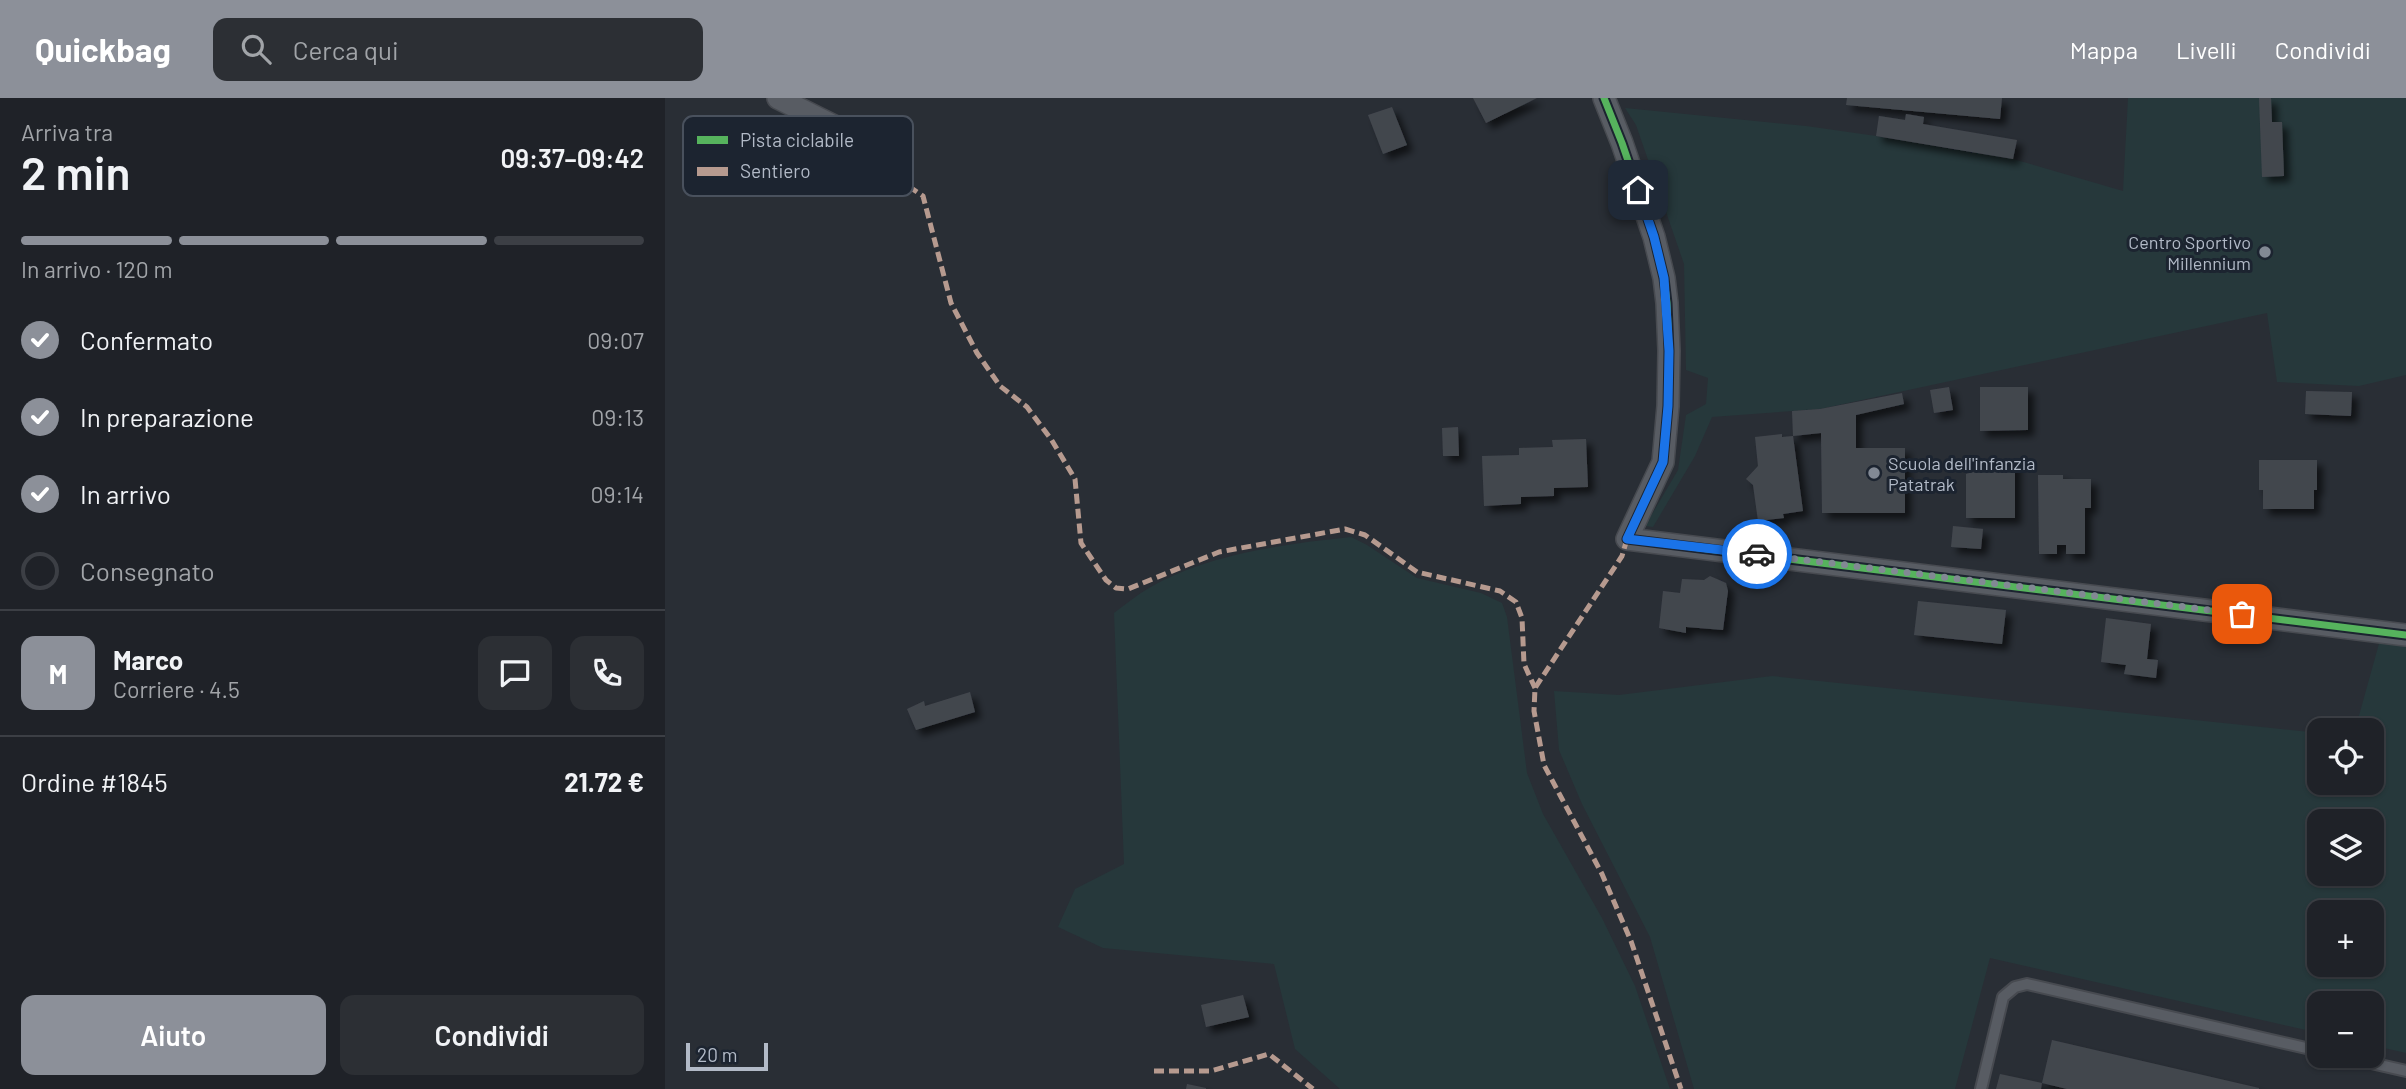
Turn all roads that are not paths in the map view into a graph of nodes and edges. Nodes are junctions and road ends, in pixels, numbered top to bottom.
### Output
1 (778, 98) edge
2 (1607, 104) edge
3 (814, 116) edge
4 (2406, 635) edge
5 (2307, 1048) edge
6 (2384, 1066) edge
7 (2406, 1071) edge
8 (1981, 1089) edge

1 - 3 street
2 - 4 street
5 - 8 lane
6 - 7 lane

